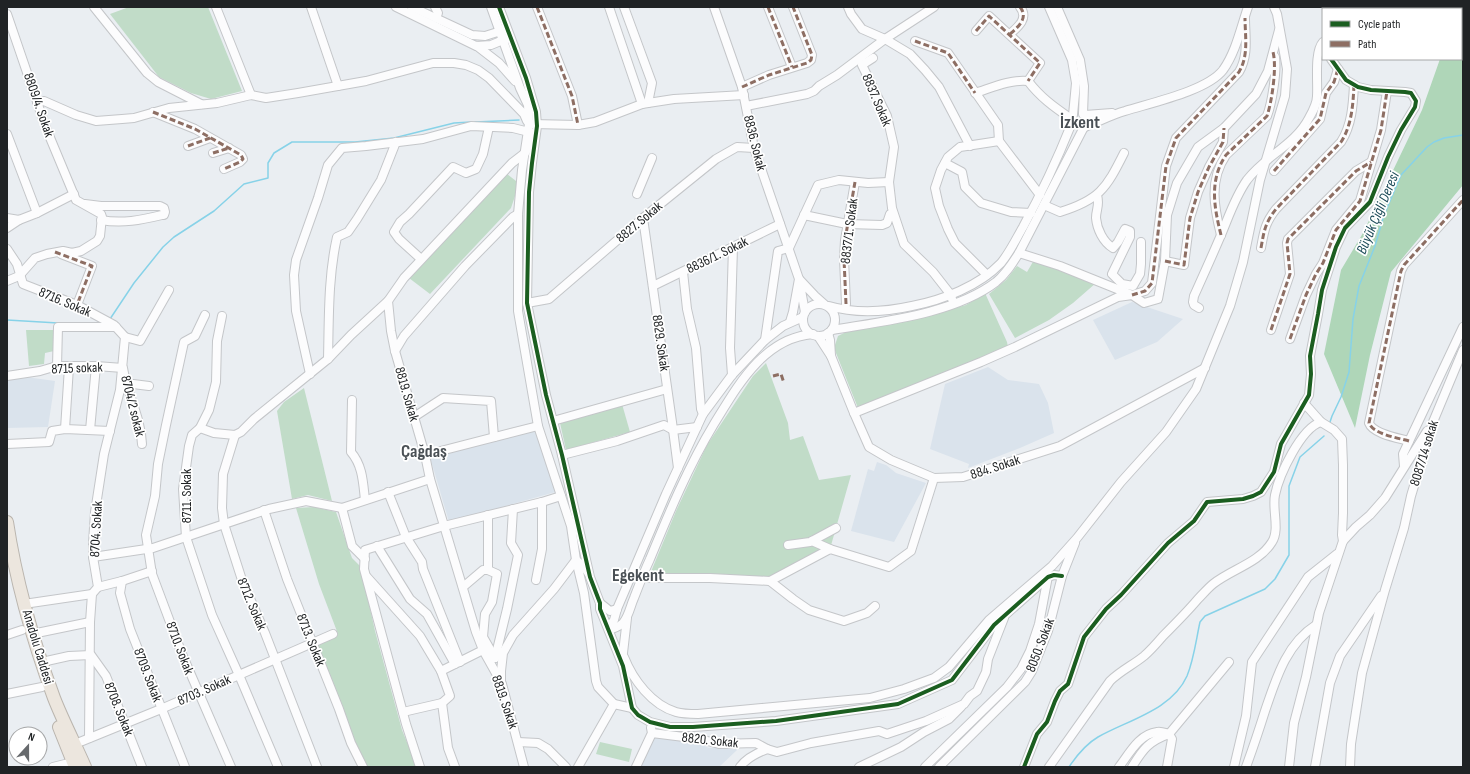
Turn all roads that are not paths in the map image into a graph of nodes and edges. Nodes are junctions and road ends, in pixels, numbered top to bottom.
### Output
1 (94, 7) edge
2 (216, 7) edge
3 (311, 7) edge
4 (396, 7) edge
5 (412, 7) edge
6 (435, 7) edge
7 (491, 7) edge
8 (499, 7) edge
9 (537, 7) edge
10 (610, 7) edge
11 (624, 7) edge
12 (714, 7) edge
13 (768, 7) edge
14 (793, 7) edge
15 (848, 7) edge
16 (934, 7) edge
17 (1020, 7) edge
18 (1248, 7) edge
19 (1274, 7) edge
20 (1057, 9) edge
21 (7, 14) edge
22 (436, 18) junction
23 (1245, 18) junction
24 (9, 25) edge
25 (1279, 28) junction
26 (976, 31) dead end
27 (505, 34) junction
28 (1010, 34) junction
29 (885, 38) junction
30 (915, 41) dead end
31 (1322, 43) edge
32 (476, 46) junction
33 (1273, 52) junction
34 (872, 58) dead end
35 (1332, 60) edge
36 (792, 67) junction
37 (1338, 69) junction
38 (1028, 81) junction
39 (1354, 85) junction
40 (338, 86) junction
41 (520, 88) junction
42 (743, 91) junction
43 (1387, 91) junction
44 (975, 93) junction
45 (251, 95) junction
46 (37, 103) junction
47 (202, 104) junction
48 (645, 104) junction
49 (746, 106) junction
50 (153, 112) junction
51 (1123, 112) junction
52 (1084, 115) junction
53 (1071, 119) junction
54 (578, 125) junction
55 (489, 127) junction
56 (1084, 128) junction
57 (1224, 128) junction
58 (533, 129) junction
59 (7, 134) edge
60 (210, 138) junction
61 (999, 141) junction
62 (396, 142) junction
63 (188, 146) dead end
64 (970, 146) junction
65 (229, 148) junction
66 (754, 148) junction
67 (213, 153) dead end
68 (525, 153) junction
69 (1124, 153) dead end
70 (652, 158) dead end
71 (1267, 160) junction
72 (1371, 162) junction
73 (945, 163) junction
74 (224, 168) dead end
75 (1274, 171) dead end
76 (855, 182) junction
77 (889, 182) junction
78 (74, 194) junction
79 (637, 194) dead end
80 (1040, 195) junction
81 (1097, 195) junction
82 (1463, 200) edge
83 (81, 203) junction
84 (1044, 205) junction
85 (37, 213) junction
86 (893, 213) junction
87 (1030, 213) junction
88 (518, 214) junction
89 (804, 215) junction
90 (7, 218) edge
91 (643, 218) junction
92 (20, 220) junction
93 (101, 220) junction
94 (780, 224) junction
95 (847, 224) junction
96 (7, 228) edge
97 (1221, 235) junction
98 (1141, 242) dead end
99 (733, 247) junction
100 (789, 248) junction
101 (1261, 248) dead end
102 (7, 249) edge
103 (55, 252) junction
104 (1019, 253) junction
105 (421, 259) junction
106 (1165, 261) junction
107 (684, 272) junction
108 (987, 275) junction
109 (19, 276) junction
110 (799, 279) junction
111 (7, 281) edge
112 (653, 286) junction
113 (169, 290) dead end
114 (951, 295) junction
115 (1132, 295) junction
116 (388, 301) junction
117 (527, 303) junction
118 (846, 304) dead end
119 (954, 304) junction
120 (77, 305) junction
121 (826, 305) junction
122 (1198, 308) dead end
123 (804, 314) junction
124 (205, 315) dead end
125 (222, 316) dead end
126 (790, 322) junction
127 (115, 326) junction
128 (1463, 327) edge
129 (1270, 330) dead end
130 (830, 332) junction
131 (815, 335) junction
132 (125, 337) junction
133 (1290, 339) dead end
134 (765, 340) junction
135 (1463, 350) edge
136 (395, 351) junction
137 (831, 356) junction
138 (328, 359) junction
139 (57, 366) junction
140 (96, 366) junction
141 (69, 367) junction
142 (123, 368) junction
143 (1205, 368) junction
144 (310, 374) junction
145 (732, 375) junction
146 (7, 376) edge
147 (125, 383) junction
148 (149, 386) dead end
149 (667, 389) junction
150 (352, 400) dead end
151 (1304, 403) junction
152 (854, 413) junction
153 (703, 414) junction
154 (414, 417) junction
155 (553, 420) junction
156 (1321, 422) junction
157 (1433, 422) junction
158 (538, 426) junction
159 (697, 427) junction
160 (200, 428) junction
161 (65, 429) junction
162 (90, 430) junction
163 (673, 430) junction
164 (110, 431) junction
165 (235, 435) junction
166 (494, 438) junction
167 (1409, 441) junction
168 (7, 444) edge
169 (142, 444) dead end
170 (425, 455) junction
171 (562, 455) junction
172 (1404, 466) junction
173 (678, 468) junction
174 (934, 478) junction
175 (430, 479) junction
176 (388, 492) junction
177 (561, 496) junction
178 (365, 500) junction
179 (542, 502) junction
180 (342, 508) junction
181 (513, 509) junction
182 (264, 510) junction
183 (488, 515) junction
184 (7, 522) edge
185 (224, 524) junction
186 (444, 526) junction
187 (836, 528) dead end
188 (186, 537) junction
189 (406, 537) junction
190 (1077, 538) junction
191 (812, 541) junction
192 (1343, 541) junction
193 (788, 545) dead end
194 (377, 546) junction
195 (147, 548) junction
196 (830, 549) junction
197 (1338, 554) junction
198 (93, 557) junction
199 (365, 560) junction
200 (576, 560) junction
201 (7, 562) edge
202 (1052, 566) junction
203 (1066, 567) junction
204 (488, 570) junction
205 (152, 571) junction
206 (366, 576) junction
207 (1062, 576) junction
208 (590, 577) junction
209 (1048, 577) junction
210 (642, 578) junction
211 (536, 580) dead end
212 (122, 581) junction
213 (770, 581) junction
214 (98, 587) junction
215 (463, 587) junction
216 (1385, 590) junction
217 (92, 594) junction
218 (600, 603) junction
219 (24, 604) junction
220 (875, 606) dead end
221 (617, 609) junction
222 (627, 616) junction
223 (1005, 616) junction
224 (90, 622) junction
225 (1316, 625) junction
226 (611, 627) junction
227 (27, 632) junction
228 (333, 634) dead end
229 (7, 635) edge
230 (312, 642) junction
231 (623, 652) junction
232 (503, 653) junction
233 (91, 655) junction
234 (488, 655) junction
235 (275, 659) junction
236 (42, 662) junction
237 (1229, 662) dead end
238 (457, 663) junction
239 (441, 671) junction
240 (239, 675) junction
241 (502, 684) junction
242 (42, 687) junction
243 (198, 692) junction
244 (7, 694) edge
245 (442, 703) junction
246 (614, 704) junction
247 (964, 704) junction
248 (632, 708) junction
249 (161, 709) junction
250 (403, 712) junction
251 (650, 722) junction
252 (125, 724) junction
253 (652, 733) junction
254 (1169, 734) junction
255 (89, 738) junction
256 (518, 742) junction
257 (75, 744) junction
258 (767, 749) junction
259 (74, 764) edge
260 (53, 767) edge
261 (85, 767) edge
262 (142, 767) edge
263 (185, 767) edge
264 (231, 767) edge
265 (278, 767) edge
266 (317, 767) edge
267 (363, 767) edge
268 (420, 767) edge
269 (455, 767) edge
270 (524, 767) edge
271 (566, 767) edge
272 (578, 767) edge
273 (636, 767) edge
274 (740, 767) edge
275 (859, 767) edge
276 (925, 767) edge
277 (939, 767) edge
278 (1024, 767) edge
279 (1049, 767) edge
280 (1119, 767) edge
281 (1132, 767) edge
282 (1167, 767) edge
283 (1234, 767) edge
284 (1246, 767) edge
285 (1289, 767) edge
286 (1315, 767) edge
287 (1350, 767) edge

1 - 47 street
2 - 45 street
3 - 40 street
4 - 32 street
5 - 22 street
6 - 22 street
7 - 27 street
8 - 27 street
9 - 54 street
10 - 48 street
11 - 48 street
12 - 42 street, 8836. Sokak
13 - 36 street
14 - 36 street
15 - 29 street
16 - 29 street
17 - 28 street
18 - 23 street
19 - 25 street
20 - 52 street
20 - 53 street
21 - 24 street, 8809/4. Sokak
22 - 27 street
23 - 51 street
23 - 115 street
24 - 46 street, 8809/4. Sokak
25 - 33 street
25 - 71 street
26 - 28 street
27 - 32 street
27 - 41 street
27 - 58 street
28 - 38 street
29 - 49 street
29 - 64 street
30 - 44 street
31 - 71 street
32 - 41 street
33 - 57 street
33 - 97 street
34 - 77 street, 8837. Sokak
35 - 37 street
36 - 42 street
37 - 39 street
37 - 75 street
38 - 44 street
38 - 53 street
39 - 43 street
39 - 101 street
40 - 45 street
40 - 58 street
41 - 58 street
42 - 48 street
42 - 49 street, 8836. Sokak
43 - 72 street
43 - 151 street
44 - 61 street
45 - 47 street
46 - 50 street
46 - 78 street, 8809/4. Sokak
47 - 50 street
48 - 54 street
49 - 66 street, 8836. Sokak
50 - 60 street
51 - 52 street
51 - 56 street
52 - 53 street
52 - 56 street
53 - 56 street
53 - 80 street
54 - 58 street
55 - 58 street
55 - 62 street
55 - 105 street
56 - 84 street
57 - 106 street
57 - 106 street
58 - 68 street
58 - 117 street
59 - 85 street
60 - 63 street
60 - 65 street
61 - 64 street
61 - 80 street
62 - 138 street
62 - 144 street
64 - 73 street
65 - 67 street
65 - 74 street
66 - 91 street, 8827. Sokak
66 - 94 street, 8836. Sokak
68 - 88 street
68 - 105 street
69 - 81 street
70 - 79 street
71 - 97 street
71 - 143 street
72 - 129 street
72 - 133 street
73 - 87 street
73 - 108 street
76 - 77 street
76 - 89 street
76 - 95 street, 8837/1. Sokak
77 - 86 street, 8837. Sokak
78 - 83 street, 8809/4. Sokak
78 - 85 street
80 - 87 street
81 - 84 street
81 - 98 street
82 - 167 street
83 - 93 street
83 - 93 street
84 - 104 street
85 - 92 street
86 - 95 street
86 - 114 street, 8837. Sokak
87 - 108 street
88 - 136 street
88 - 158 street
89 - 95 street
89 - 100 street
90 - 92 street
91 - 112 street, 8829. Sokak
91 - 117 street, 8827. Sokak
92 - 96 street
93 - 103 street
94 - 99 street, 8836/1. Sokak
94 - 100 street, 8836. Sokak
95 - 118 street, 8837/1. Sokak
97 - 122 street
99 - 107 street, 8836/1. Sokak
99 - 145 street
100 - 110 street, 8836. Sokak
100 - 134 street
102 - 109 street
103 - 109 street
103 - 120 street
104 - 115 street
104 - 119 street
105 - 116 street
106 - 115 street
107 - 112 street, 8836/1. Sokak
107 - 153 street
108 - 114 street
109 - 111 street
109 - 120 street, 8716. Sokak
110 - 121 street
110 - 123 street, 8836. Sokak
110 - 126 street
112 - 149 street, 8829. Sokak
113 - 132 street
114 - 119 street, 8837. Sokak
114 - 121 street
115 - 152 street
116 - 136 street, 8819. Sokak
116 - 138 street
117 - 155 street
119 - 130 street
120 - 127 street, 8716. Sokak
121 - 123 street
121 - 130 street
123 - 126 street
123 - 131 street
124 - 195 street, 8710. Sokak
125 - 160 street, 8711. Sokak
126 - 134 street
127 - 132 street
127 - 139 street
128 - 167 street
130 - 131 street
130 - 137 street, 884. Sokak
131 - 137 street, 884. Sokak
131 - 210 street
132 - 142 street, 8704. Sokak
134 - 145 street
135 - 157 street, 8087/14 sokak
136 - 154 street, 8819. Sokak
137 - 152 street, 884. Sokak
138 - 144 street
139 - 141 street, 8715 sokak
139 - 146 street, 8715 sokak
140 - 141 street, 8715 sokak
140 - 142 street, 8715 sokak
140 - 162 street
141 - 161 street
142 - 147 street, 8704/2 sokak
142 - 164 street, 8704. Sokak
143 - 174 street, 884. Sokak
143 - 190 street
144 - 165 street
145 - 153 street
147 - 148 street
147 - 169 street, 8704/2 sokak
149 - 155 street
149 - 163 street, 8829. Sokak
150 - 178 street
151 - 156 street
151 - 278 street
152 - 174 street, 884. Sokak
153 - 159 street
154 - 166 street
154 - 170 street, 8819. Sokak
155 - 171 street
156 - 192 street
156 - 279 street
157 - 172 street
157 - 216 street, 8087/14 sokak
158 - 166 street
158 - 177 street
159 - 163 street
159 - 173 street
160 - 165 street
160 - 188 street, 8711. Sokak
161 - 162 street
161 - 168 street
162 - 164 street
163 - 171 street
163 - 173 street, 8829. Sokak
164 - 198 street, 8704. Sokak
165 - 185 street, 8712. Sokak
166 - 170 street
167 - 172 street
170 - 175 street, 8819. Sokak
171 - 208 street
172 - 192 street
173 - 221 street
174 - 196 street
175 - 176 street
175 - 186 street, 8819. Sokak
176 - 178 street
176 - 189 street
177 - 179 street
177 - 200 street
178 - 180 street
179 - 181 street
179 - 211 street
180 - 182 street
180 - 199 street
181 - 183 street
181 - 234 street
182 - 185 street
182 - 230 street, 8713. Sokak
183 - 186 street
183 - 204 street
184 - 219 highway, Anadolu Caddesi
185 - 188 street
185 - 235 street, 8712. Sokak
186 - 189 street
186 - 215 street, 8819. Sokak
187 - 191 street
188 - 195 street
188 - 240 street, 8711. Sokak
189 - 194 street
189 - 238 street
190 - 202 street
190 - 203 street, 8050. Sokak
191 - 193 street
191 - 196 street
192 - 197 street
194 - 199 street
194 - 238 street
195 - 198 street
195 - 205 street, 8710. Sokak
196 - 213 street
197 - 225 street
197 - 283 street
198 - 214 street, 8704. Sokak
199 - 206 street
200 - 208 street
200 - 232 street
200 - 246 street
201 - 227 highway, Anadolu Caddesi
202 - 203 street
202 - 209 street, 8050. Sokak
202 - 231 street
203 - 207 street, 8050. Sokak
204 - 215 street
204 - 234 street
205 - 212 street
205 - 243 street, 8710. Sokak
206 - 239 street
206 - 250 street
207 - 209 street
207 - 277 street, 8050. Sokak
208 - 218 street
209 - 223 street
209 - 276 street, 8050. Sokak
210 - 213 street
210 - 222 street
212 - 214 street
212 - 249 street, 8709. Sokak
213 - 220 street
214 - 217 street
215 - 234 street, 8819. Sokak
216 - 286 street
216 - 287 street
217 - 219 street
217 - 224 street
218 - 221 street
218 - 226 street
219 - 227 highway, Anadolu Caddesi
221 - 226 street
222 - 226 street
222 - 231 street
223 - 247 street
223 - 251 street
224 - 227 street
224 - 233 street
225 - 284 street
225 - 285 street
226 - 231 street
226 - 248 street
227 - 229 street
227 - 236 highway, Anadolu Caddesi
227 - 242 highway, Anadolu Caddesi
228 - 230 street, 8703. Sokak
230 - 235 street, 8703. Sokak
230 - 267 street, 8713. Sokak
232 - 234 street
232 - 241 street
233 - 236 street
233 - 252 street, 8708. Sokak
233 - 255 street
234 - 238 street
234 - 241 street, 8819. Sokak
235 - 240 street, 8703. Sokak
235 - 266 street, 8712. Sokak
236 - 257 highway, Anadolu Caddesi
237 - 254 street
238 - 239 street
239 - 245 street
240 - 243 street, 8703. Sokak
240 - 265 street, 8711. Sokak
241 - 256 street, 8819. Sokak
242 - 244 street
242 - 259 highway, Anadolu Caddesi
243 - 249 street, 8703. Sokak
243 - 264 street, 8710. Sokak
245 - 250 street
245 - 269 street
246 - 248 street
246 - 272 street
247 - 258 street
247 - 275 street
248 - 251 street
249 - 252 street, 8703. Sokak
249 - 263 street, 8709. Sokak
250 - 268 street
251 - 253 street
252 - 255 street, 8703. Sokak
252 - 262 street, 8708. Sokak
253 - 258 street, 8820. Sokak
253 - 273 street
254 - 280 street
254 - 281 street
254 - 282 street
255 - 257 street, 8703. Sokak
256 - 270 street, 8819. Sokak
256 - 271 street
257 - 261 highway, Anadolu Caddesi
258 - 274 street
259 - 260 street

